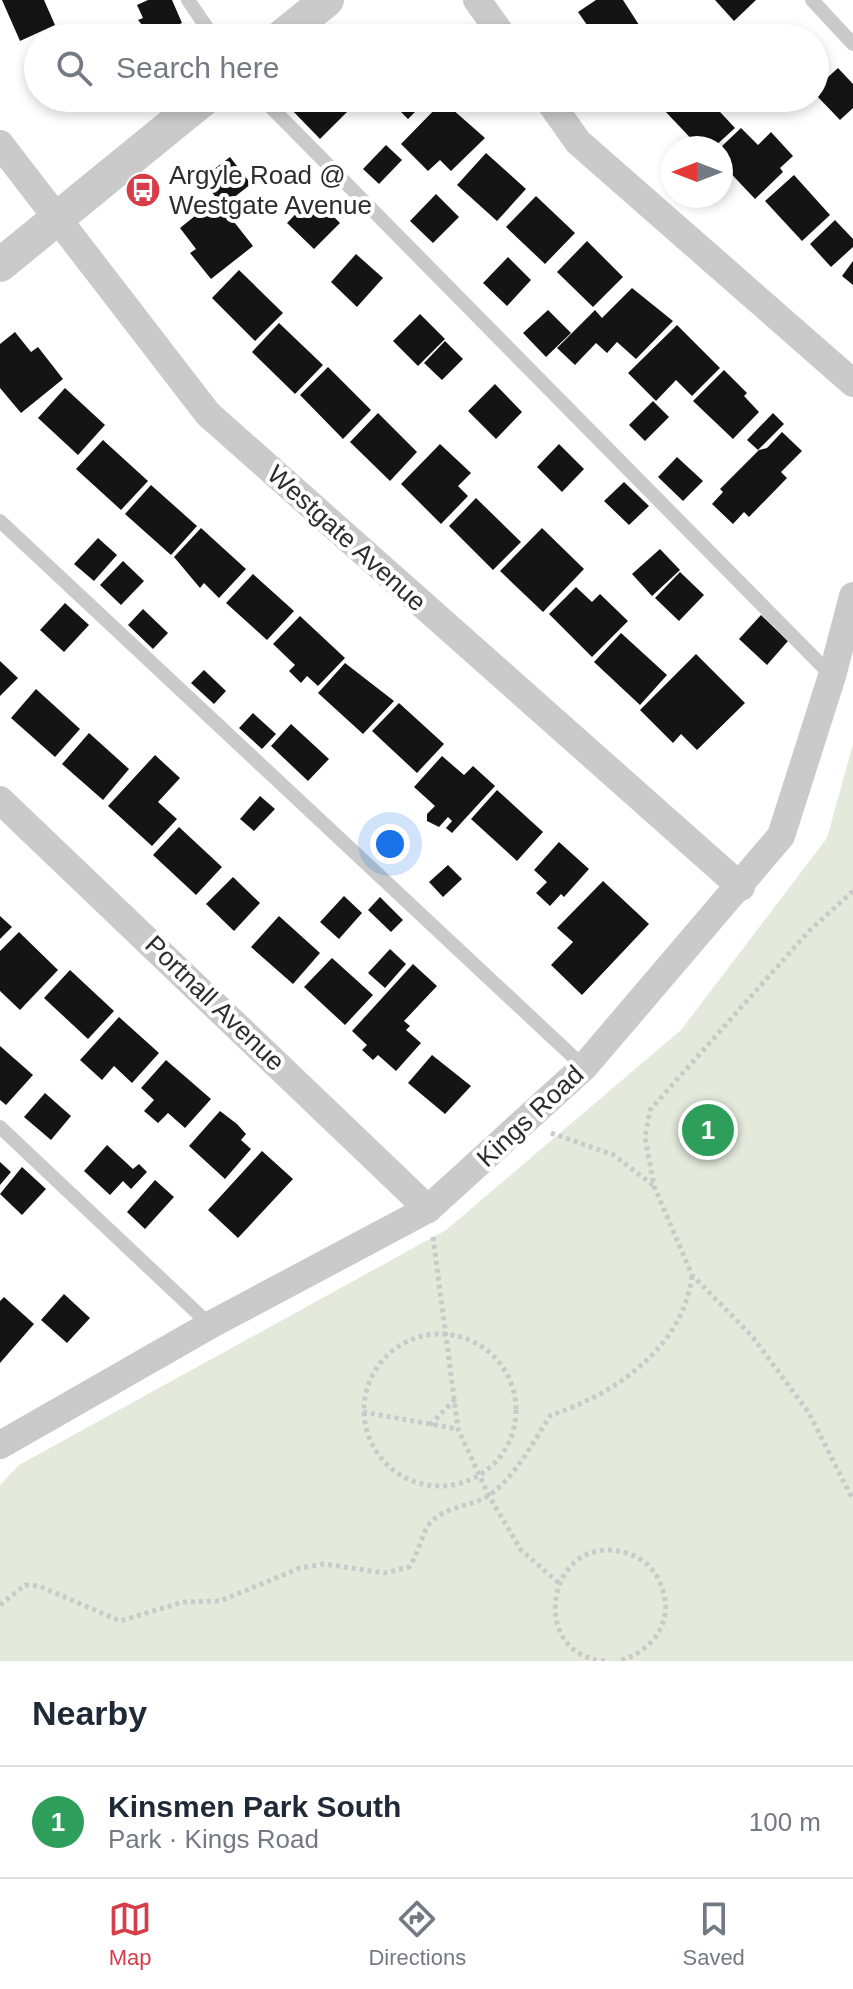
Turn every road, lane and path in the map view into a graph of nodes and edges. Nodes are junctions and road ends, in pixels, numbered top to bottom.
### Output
1 (188, 0) edge
2 (327, 0) edge
3 (477, 0) edge
4 (812, 0) edge
5 (204, 24) edge
6 (297, 24) edge
7 (494, 24) edge
8 (853, 44) edge
9 (188, 112) edge
10 (276, 112) edge
11 (557, 112) edge
12 (0, 144) edge
13 (57, 218) junction
14 (0, 265) edge
15 (853, 383) edge
16 (0, 521) edge
17 (853, 596) edge
18 (832, 676) junction
19 (0, 800) edge
20 (741, 887) junction
21 (853, 891) edge
22 (584, 1067) junction
23 (524, 1122) junction
24 (0, 1127) edge
25 (654, 1186) junction
26 (428, 1209) junction
27 (692, 1275) junction
28 (210, 1325) junction
29 (448, 1333) junction
30 (456, 1398) junction
31 (363, 1412) junction
32 (429, 1426) junction
33 (458, 1429) junction
34 (0, 1445) edge
35 (480, 1476) junction
36 (489, 1496) junction
37 (853, 1500) edge
38 (559, 1583) junction
39 (0, 1605) edge
40 (605, 1661) edge
41 (618, 1661) edge

1 - 5 lane
2 - 6 street
3 - 7 street
4 - 8 lane
9 - 13 street
10 - 18 lane
11 - 15 street
12 - 13 street, Westgate Avenue
13 - 14 street
13 - 20 street, Westgate Avenue
16 - 22 lane
17 - 18 street, Kings Road
18 - 20 street, Kings Road
19 - 26 street, Portnall Avenue
20 - 22 street, Kings Road
21 - 25 path
22 - 23 street, Kings Road
23 - 25 path
23 - 26 street, Kings Road
24 - 28 lane
25 - 27 path
26 - 28 street, Kings Road
26 - 29 path
27 - 36 path
27 - 37 path
28 - 34 street, Kings Road
29 - 30 path
29 - 31 path
29 - 35 path
30 - 32 path
30 - 33 path
31 - 32 path
31 - 35 path
32 - 33 path
33 - 35 path
35 - 36 path
36 - 38 path
36 - 39 path
38 - 40 path
38 - 41 path

